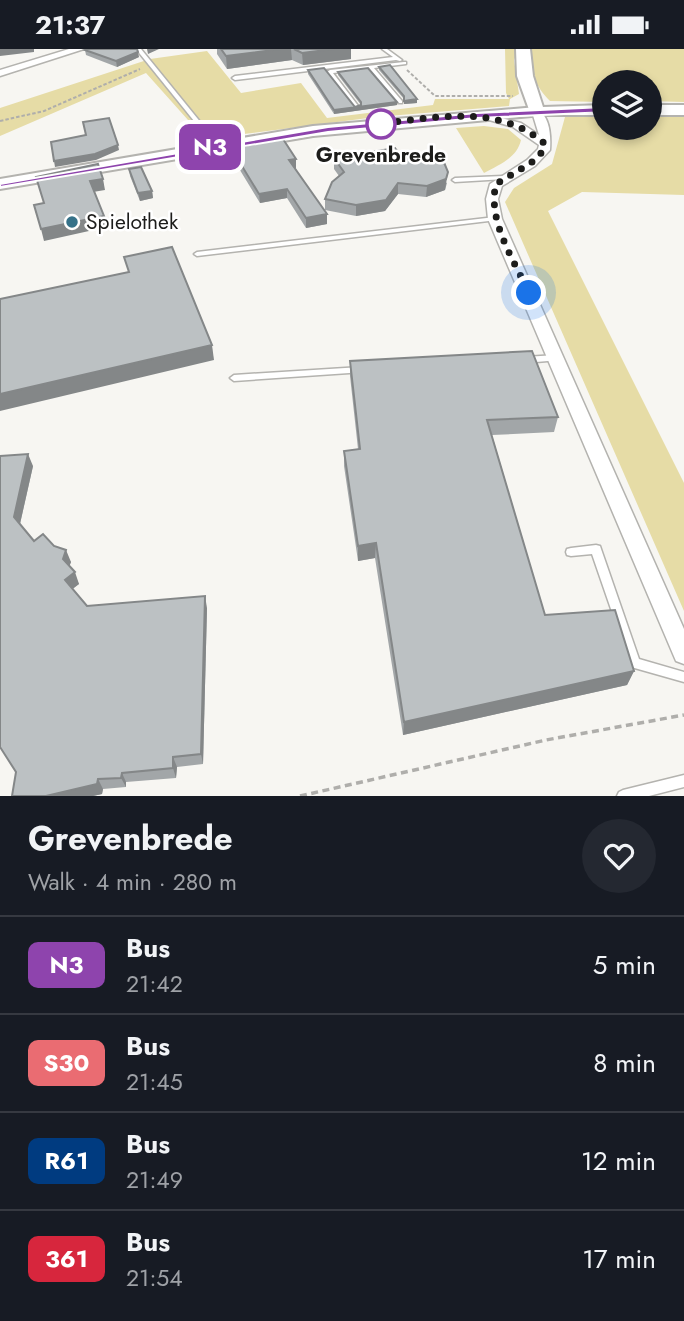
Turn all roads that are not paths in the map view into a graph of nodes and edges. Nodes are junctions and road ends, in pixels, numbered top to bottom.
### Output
1 (79, 49) edge
2 (138, 49) edge
3 (384, 49) edge
4 (523, 49) edge
5 (398, 58) junction
6 (370, 67) junction
7 (0, 73) edge
8 (235, 78) dead end
9 (400, 102) edge
10 (356, 107) edge
11 (592, 110) edge
12 (662, 110) edge
13 (684, 110) edge
14 (537, 112) junction
15 (477, 115) junction
16 (544, 143) junction
17 (217, 146) junction
18 (503, 178) junction
19 (455, 180) dead end
20 (0, 184) edge
21 (495, 219) junction
22 (197, 254) dead end
23 (558, 358) junction
24 (518, 361) edge
25 (372, 370) edge
26 (234, 378) dead end
27 (571, 552) dead end
28 (684, 654) edge
29 (684, 677) edge
30 (684, 781) edge
31 (623, 796) edge

1 - 7 street
2 - 17 lane
3 - 5 lane
4 - 14 main road
5 - 6 lane
5 - 8 lane
6 - 9 lane
6 - 10 lane
11 - 14 main road
12 - 13 main road
14 - 15 main road
14 - 16 street
15 - 16 street
15 - 17 main road
16 - 18 street
17 - 20 main road
18 - 19 lane
18 - 21 street
21 - 22 lane
21 - 23 street
23 - 24 lane
23 - 28 street
25 - 26 lane
27 - 29 lane
30 - 31 lane

